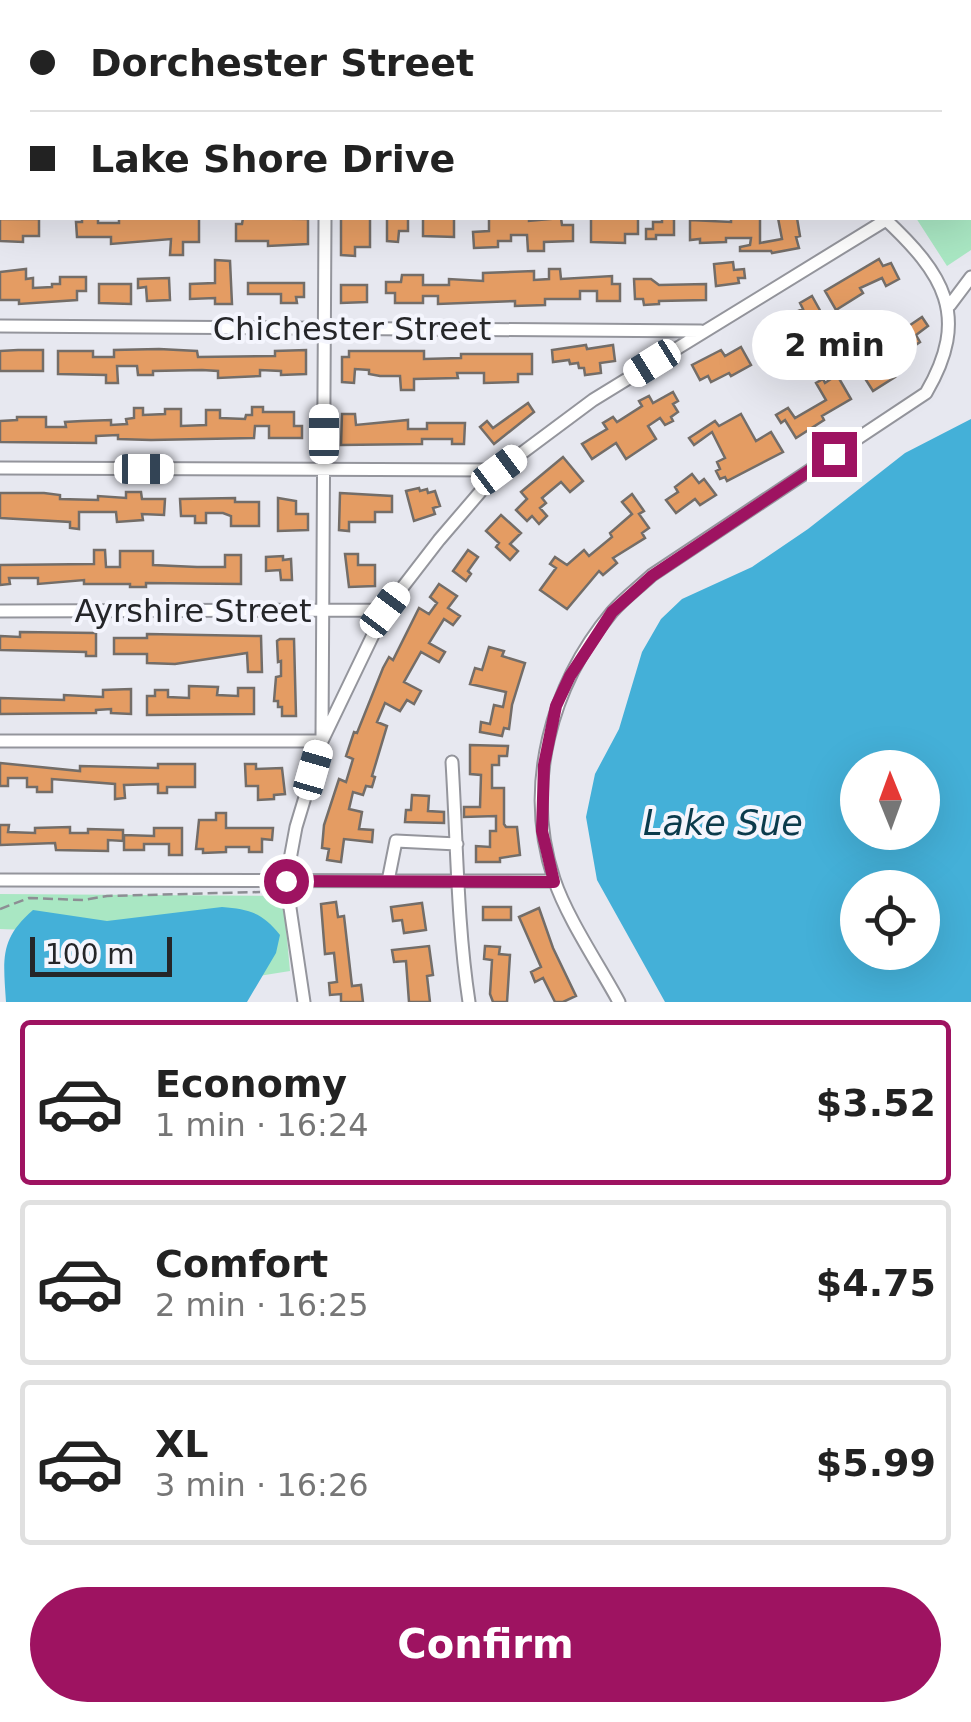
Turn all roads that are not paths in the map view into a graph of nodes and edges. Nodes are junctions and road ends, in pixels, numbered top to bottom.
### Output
1 (325, 220) edge
2 (883, 220) edge
3 (886, 220) edge
4 (971, 277) edge
5 (965, 293) edge
6 (950, 305) junction
7 (0, 326) edge
8 (324, 329) junction
9 (646, 330) junction
10 (704, 331) junction
11 (652, 363) junction
12 (0, 468) edge
13 (324, 470) junction
14 (499, 470) junction
15 (324, 610) junction
16 (385, 610) junction
17 (0, 611) edge
18 (0, 741) edge
19 (322, 741) junction
20 (452, 762) dead end
21 (458, 844) junction
22 (0, 880) edge
23 (460, 880) junction
24 (286, 881) junction
25 (388, 882) junction
26 (554, 882) junction
27 (304, 1002) edge
28 (468, 1002) edge
29 (618, 1002) edge

1 - 8 street
2 - 10 street
3 - 6 street
4 - 5 street
5 - 6 street
6 - 26 street
7 - 8 street, Chichester Street
8 - 9 street, Chichester Street
8 - 13 street
9 - 10 street, Chichester Street
9 - 11 street
10 - 11 street
11 - 14 street
12 - 13 street
13 - 14 street
13 - 15 street
14 - 16 street
15 - 16 street, Ayrshire Street
15 - 17 street, Ayrshire Street
15 - 19 street
16 - 19 street
18 - 19 street
19 - 24 street
20 - 21 street
21 - 23 street
21 - 25 street
22 - 24 street
23 - 25 street
23 - 26 street
23 - 28 street
24 - 25 street
24 - 27 street
26 - 29 street

